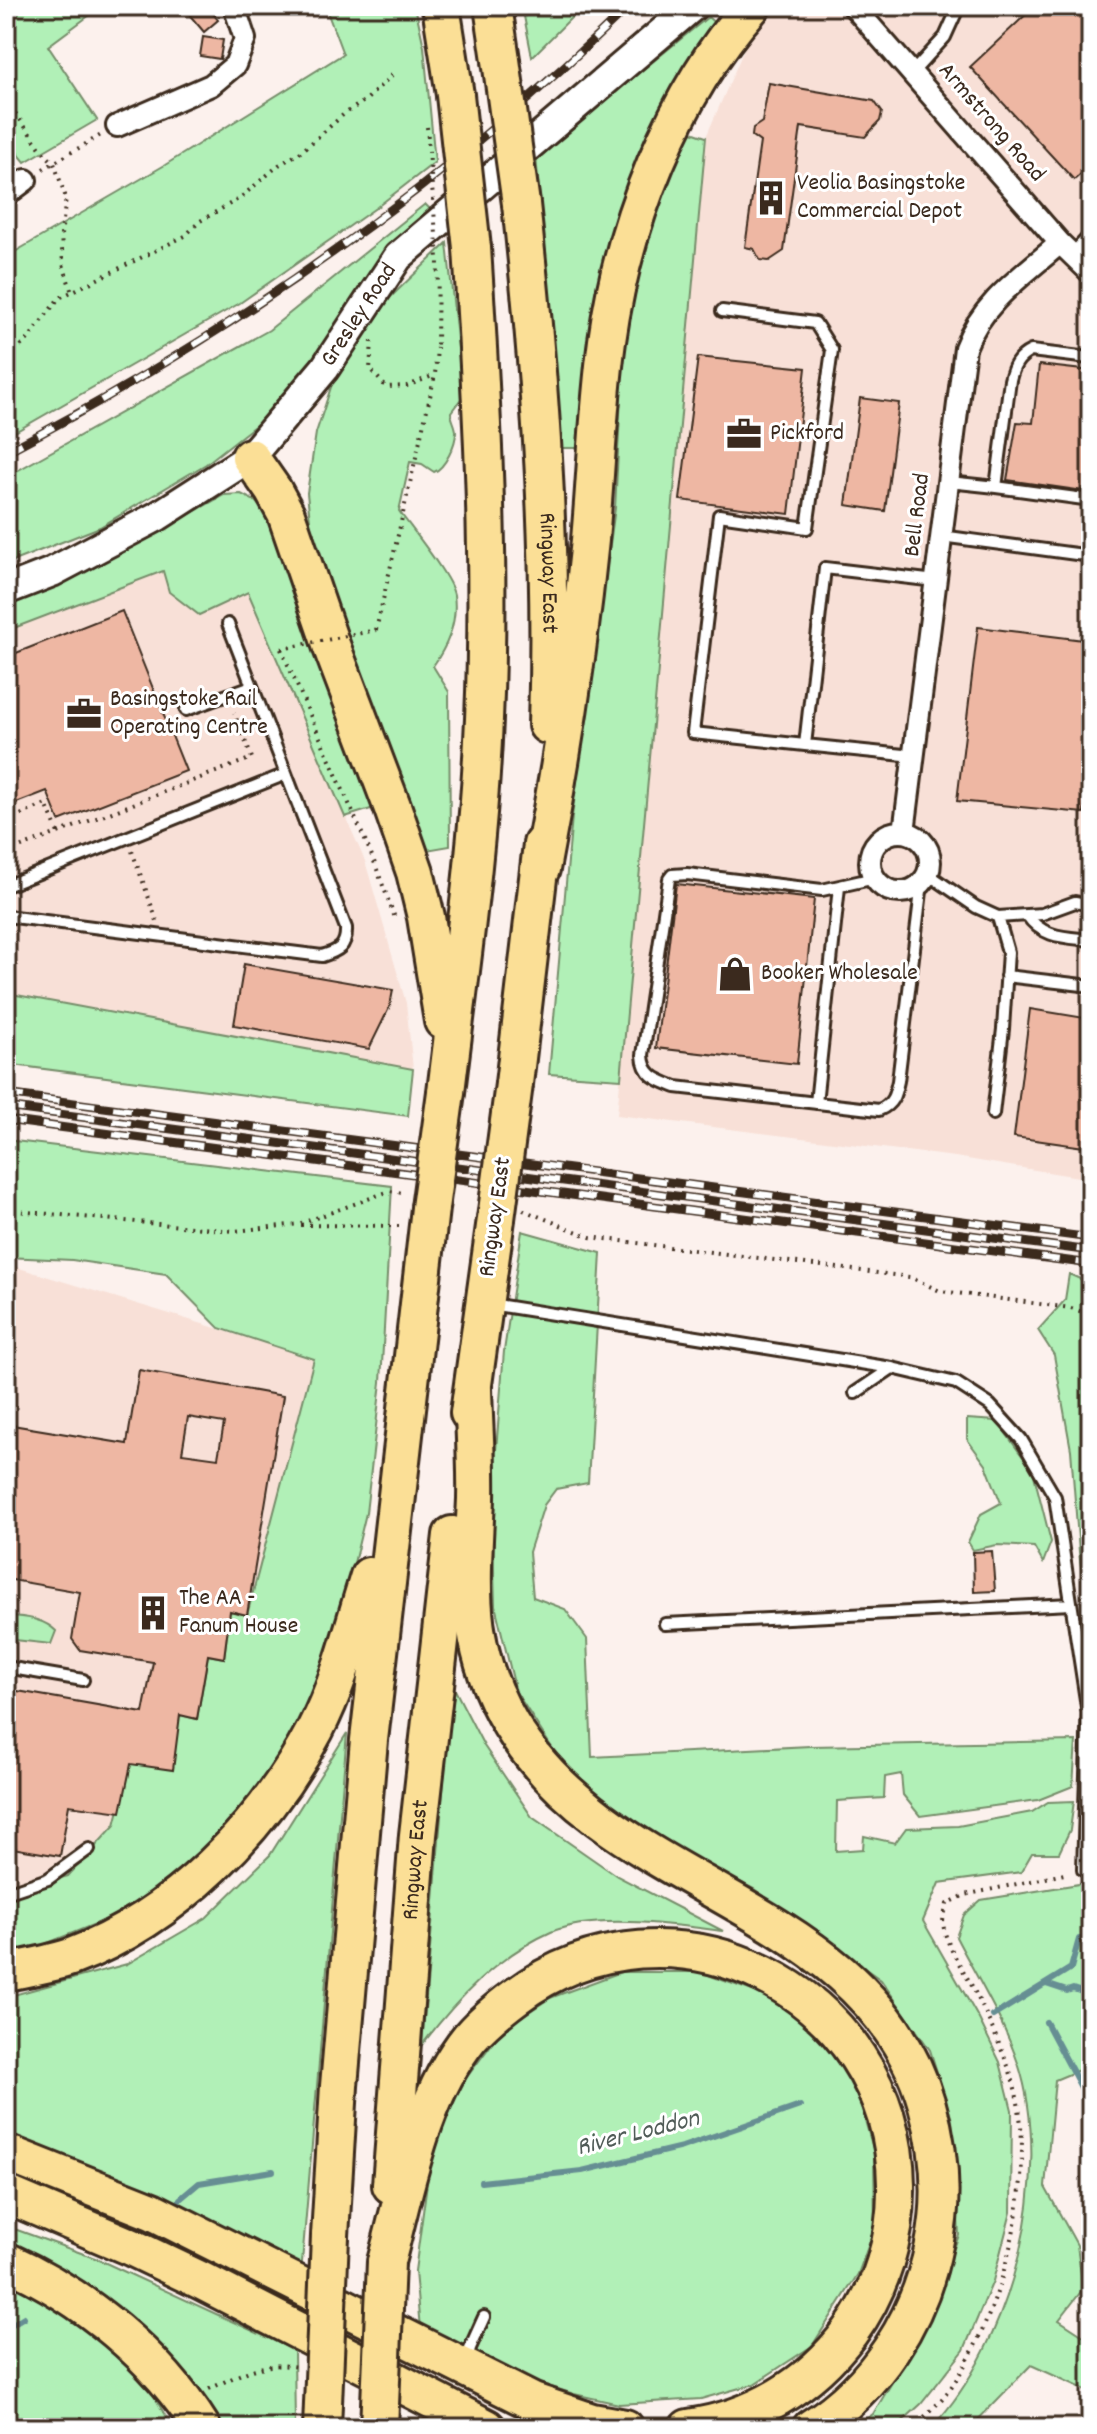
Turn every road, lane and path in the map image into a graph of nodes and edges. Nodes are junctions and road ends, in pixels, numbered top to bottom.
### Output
1 (234, 6) edge
2 (441, 6) edge
3 (493, 6) edge
4 (693, 6) edge
5 (752, 6) edge
6 (853, 6) edge
7 (959, 6) edge
8 (912, 73) junction
9 (392, 75) dead end
10 (6, 100) edge
11 (117, 126) joint
12 (427, 127) dead end
13 (54, 163) junction
14 (26, 180) joint
15 (6, 195) edge
16 (1091, 234) edge
17 (459, 241) junction
18 (1066, 248) junction
19 (427, 253) dead end
20 (1091, 273) edge
21 (72, 293) junction
22 (722, 311) dead end
23 (372, 340) dead end
24 (6, 352) edge
25 (1089, 358) dead end
26 (435, 375) junction
27 (250, 457) junction
28 (949, 482) junction
29 (996, 487) junction
30 (1091, 500) edge
31 (941, 536) junction
32 (1091, 556) edge
33 (936, 581) junction
34 (6, 590) edge
35 (228, 624) dead end
36 (252, 686) junction
37 (186, 710) dead end
38 (234, 713) dead end
39 (805, 745) junction
40 (914, 756) junction
41 (286, 774) junction
42 (116, 810) junction
43 (6, 821) edge
44 (904, 832) junction
45 (58, 833) junction
46 (127, 836) junction
47 (6, 853) edge
48 (541, 869) junction
49 (875, 878) junction
50 (925, 879) junction
51 (6, 886) edge
52 (839, 887) junction
53 (1091, 905) edge
54 (1027, 915) junction
55 (6, 916) edge
56 (998, 917) junction
57 (397, 923) dead end
58 (163, 936) junction
59 (1091, 940) edge
60 (1006, 976) junction
61 (1091, 986) edge
62 (447, 1081) junction
63 (816, 1103) junction
64 (993, 1114) dead end
65 (390, 1191) dead end
66 (6, 1210) edge
67 (508, 1214) junction
68 (416, 1217) junction
69 (299, 1224) junction
70 (484, 1303) junction
71 (1091, 1315) edge
72 (892, 1368) junction
73 (473, 1389) junction
74 (855, 1393) dead end
75 (398, 1485) junction
76 (1071, 1604) junction
77 (665, 1624) dead end
78 (6, 1667) edge
79 (83, 1680) dead end
80 (89, 1849) dead end
81 (1087, 1870) edge
82 (6, 1893) edge
83 (6, 1972) edge
84 (6, 2153) edge
85 (6, 2194) edge
86 (6, 2261) edge
87 (386, 2262) junction
88 (484, 2317) dead end
89 (300, 2368) dead end
90 (466, 2370) junction
91 (208, 2390) dead end
92 (161, 2417) dead end
93 (131, 2428) edge
94 (202, 2428) edge
95 (322, 2428) edge
96 (379, 2428) edge
97 (487, 2428) edge
98 (625, 2428) edge
99 (688, 2428) edge
100 (811, 2428) edge
101 (913, 2428) edge

1 - 11 street
2 - 17 highway, bridge
3 - 48 highway, Ringway East, bridge
4 - 27 street, Gresley Road
5 - 48 highway
6 - 8 street, Armstrong Road
7 - 8 lane
8 - 18 street, Armstrong Road
9 - 21 path
10 - 13 path
11 - 13 path
12 - 26 path, bridge
13 - 14 path
13 - 21 path
14 - 15 street
16 - 18 lane
17 - 19 path
17 - 62 highway
18 - 20 street, Armstrong Road
18 - 28 street, Bell Road
21 - 24 path
22 - 39 lane
23 - 26 path
25 - 29 lane
26 - 57 path, bridge
27 - 34 street, Gresley Road
27 - 62 highway
28 - 29 lane
28 - 31 street, Bell Road
29 - 30 lane
31 - 32 lane
31 - 33 street, Bell Road
33 - 39 lane
33 - 40 street, Bell Road
35 - 36 lane
36 - 37 lane
36 - 41 lane
38 - 42 path
39 - 40 lane
40 - 44 street, Bell Road
41 - 46 lane
41 - 58 lane
42 - 45 path
42 - 46 path
43 - 45 path
44 - 49 street
44 - 50 street
45 - 47 path
46 - 51 lane
46 - 58 path
48 - 67 highway, Ringway East, bridge
49 - 50 street
49 - 52 lane
50 - 56 lane
50 - 63 lane
52 - 63 lane
52 - 63 lane
53 - 54 lane
54 - 56 lane
54 - 59 lane
55 - 58 lane
56 - 60 lane
60 - 61 lane
60 - 64 lane
62 - 68 highway, bridge
65 - 69 path
66 - 69 path
67 - 70 highway, Ringway East
67 - 71 path
68 - 69 path
68 - 75 highway
70 - 72 lane
70 - 73 highway, Ringway East
72 - 74 lane
72 - 76 lane
73 - 87 highway, Ringway East
73 - 100 highway
75 - 83 highway
75 - 95 highway, bridge
76 - 77 lane
76 - 81 lane
78 - 79 lane
80 - 82 lane
81 - 101 path
84 - 90 highway
85 - 97 highway
86 - 94 highway
87 - 96 highway, Ringway East, bridge
87 - 99 highway
88 - 90 lane
89 - 91 path
90 - 98 highway
92 - 93 path

